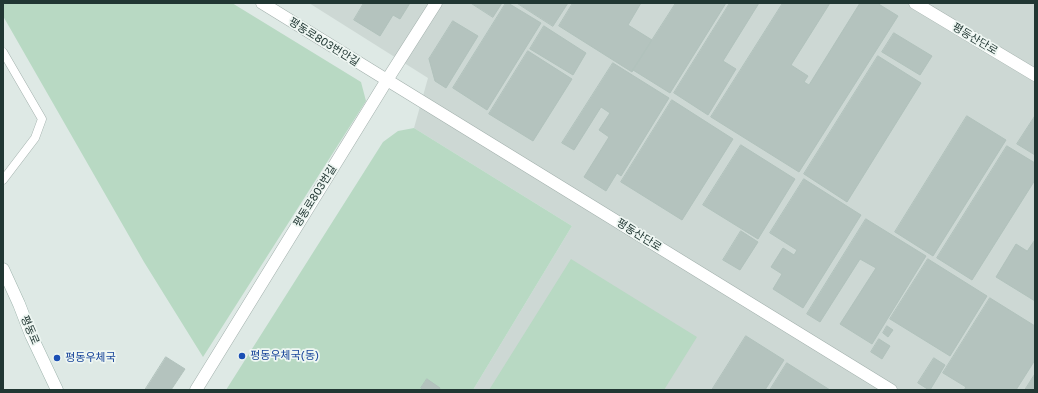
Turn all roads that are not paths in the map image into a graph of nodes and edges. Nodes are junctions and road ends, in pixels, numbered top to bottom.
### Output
1 (262, 3) edge
2 (436, 3) edge
3 (915, 3) edge
4 (3, 52) edge
5 (1035, 75) edge
6 (387, 80) junction
7 (3, 180) edge
8 (3, 269) edge
9 (57, 390) edge
10 (196, 390) edge
11 (891, 390) edge

1 - 6 street, 평동로803번안길
2 - 6 street, 평동로803번길
3 - 5 street, 평동산단로
4 - 7 lane
6 - 10 street, 평동로803번길
6 - 11 street, 평동산단로
8 - 9 street, 평동로

